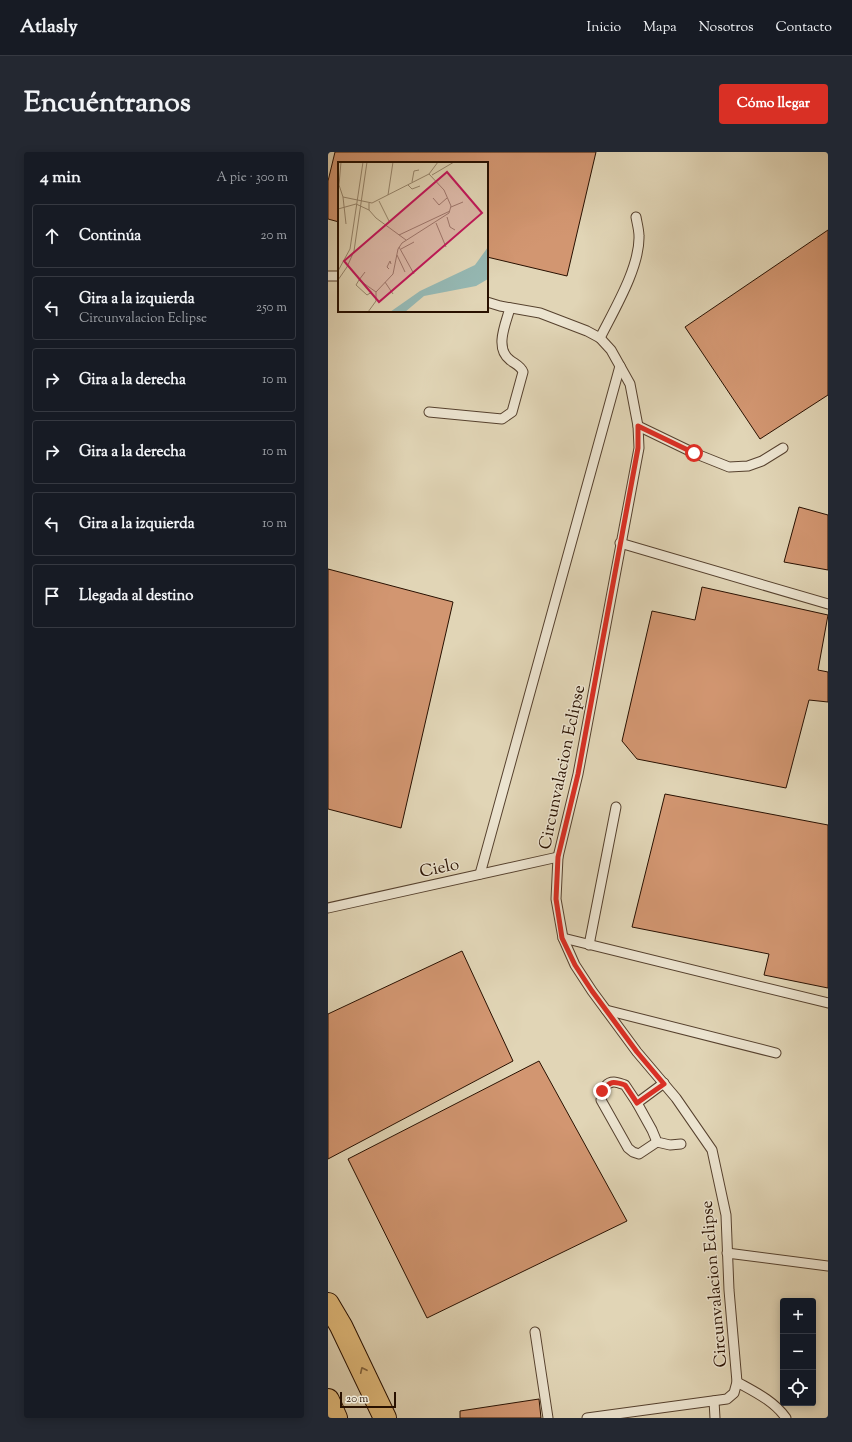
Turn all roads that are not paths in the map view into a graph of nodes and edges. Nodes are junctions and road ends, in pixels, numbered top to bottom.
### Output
1 (636, 217) dead end
2 (488, 302) edge
3 (510, 308) junction
4 (600, 338) junction
5 (620, 366) junction
6 (428, 412) dead end
7 (638, 426) junction
8 (783, 448) dead end
9 (620, 543) junction
10 (828, 604) edge
11 (616, 807) dead end
12 (558, 857) junction
13 (480, 874) junction
14 (328, 908) edge
15 (562, 938) junction
16 (589, 945) junction
17 (828, 1004) edge
18 (606, 1010) junction
19 (776, 1053) dead end
20 (664, 1084) junction
21 (637, 1103) junction
22 (657, 1142) junction
23 (681, 1144) dead end
24 (727, 1253) junction
25 (828, 1266) edge
26 (328, 1304) edge
27 (535, 1332) dead end
28 (737, 1382) junction
29 (328, 1400) edge
30 (714, 1401) junction
31 (336, 1418) edge
32 (385, 1418) edge
33 (548, 1418) edge
34 (587, 1418) edge
35 (715, 1418) edge
36 (786, 1418) edge

1 - 4 lane
2 - 3 lane, Circunvalacion Eclipse
3 - 4 lane, Circunvalacion Eclipse
3 - 6 lane
4 - 5 lane, Circunvalacion Eclipse
5 - 7 lane, Circunvalacion Eclipse
5 - 13 lane
7 - 8 lane
7 - 9 lane, Circunvalacion Eclipse
9 - 10 lane
9 - 12 lane, Circunvalacion Eclipse
11 - 16 lane
12 - 13 lane, Cielo
12 - 15 lane, Circunvalacion Eclipse
13 - 14 lane, Cielo
15 - 16 lane
15 - 18 lane, Circunvalacion Eclipse
16 - 17 lane
18 - 19 lane
18 - 20 lane, Circunvalacion Eclipse
20 - 21 lane
20 - 24 lane, Circunvalacion Eclipse
21 - 22 lane
21 - 22 lane
22 - 23 lane
24 - 25 lane
24 - 28 lane, Circunvalacion Eclipse
32 -> 26 highway
27 - 33 lane
28 - 30 lane
28 - 36 lane
29 - 31 highway
30 - 34 lane
30 - 35 lane

